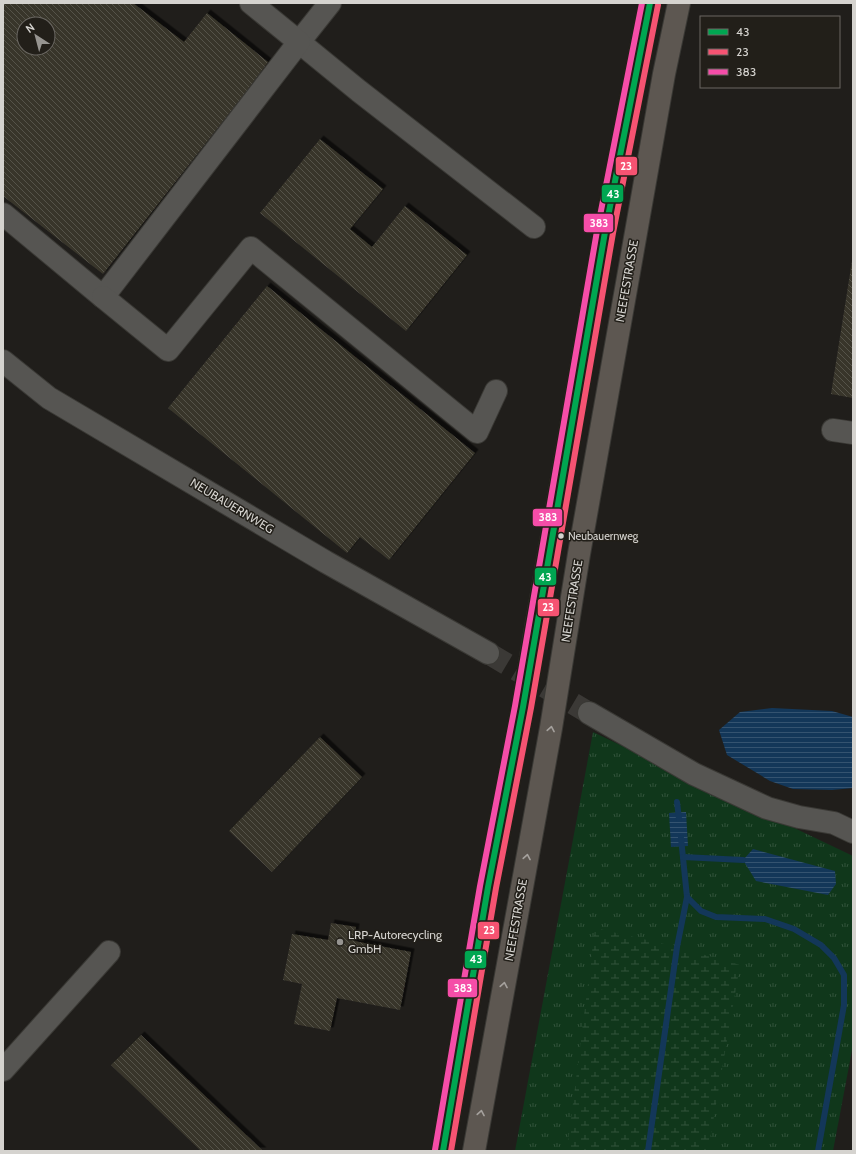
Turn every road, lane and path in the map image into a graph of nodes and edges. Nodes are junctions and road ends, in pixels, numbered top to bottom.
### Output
1 (251, 3) edge
2 (330, 3) edge
3 (650, 3) edge
4 (679, 3) edge
5 (299, 42) junction
6 (3, 214) edge
7 (534, 227) dead end
8 (103, 296) junction
9 (3, 362) edge
10 (496, 391) dead end
11 (488, 653) tunnel mouth
12 (589, 713) tunnel mouth
13 (853, 832) edge
14 (109, 952) dead end
15 (3, 1070) edge
16 (443, 1151) edge
17 (474, 1151) edge

1 - 5 street
2 - 5 street
3 - 16 main road
17 -> 4 main road, NEEFESTRASSE
5 - 7 street
5 - 8 street
6 - 8 street
8 - 10 street
9 - 11 street, NEUBAUERNWEG
12 - 13 street
14 - 15 street

